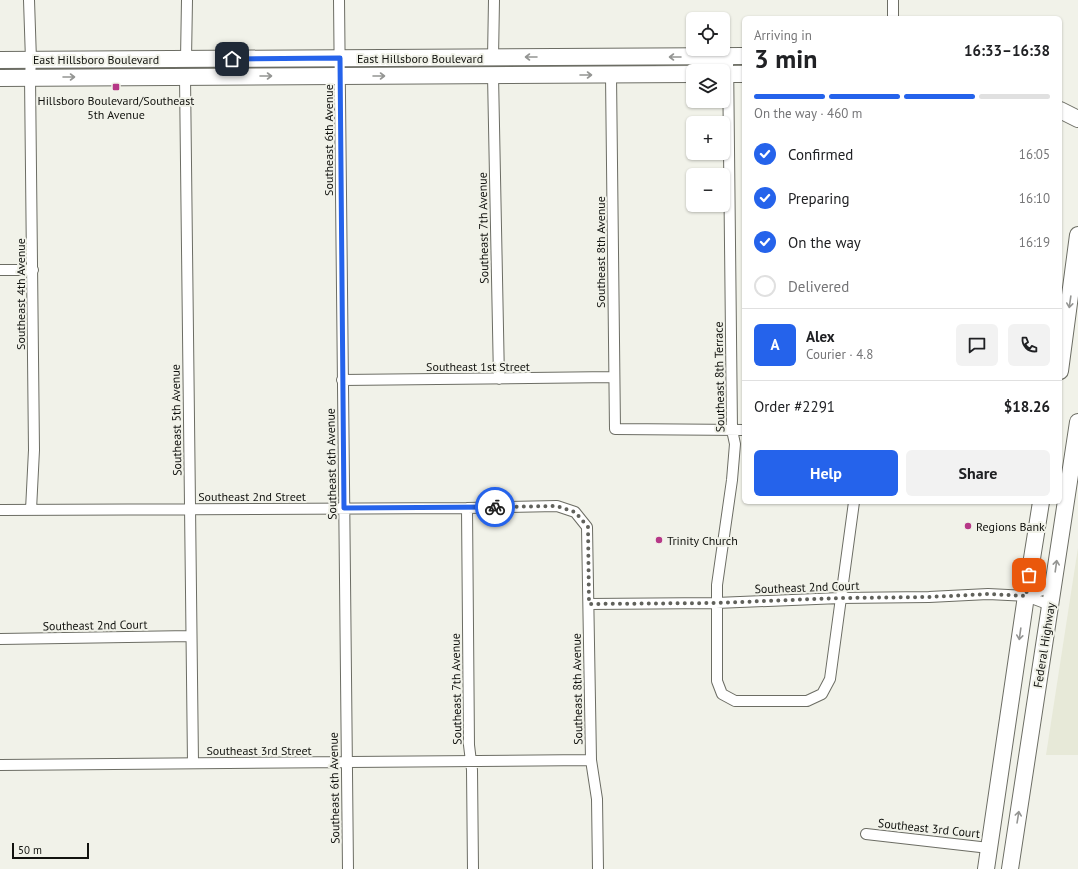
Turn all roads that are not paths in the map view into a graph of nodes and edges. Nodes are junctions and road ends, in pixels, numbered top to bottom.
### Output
1 (29, 0) edge
2 (187, 0) edge
3 (339, 0) edge
4 (494, 0) edge
5 (893, 0) edge
6 (893, 16) edge
7 (728, 56) joint
8 (730, 56) edge
9 (742, 56) edge
10 (555, 57) junction
11 (340, 58) junction
12 (493, 58) junction
13 (186, 59) junction
14 (0, 60) edge
15 (31, 60) junction
16 (686, 74) edge
17 (732, 74) edge
18 (493, 75) junction
19 (533, 75) junction
20 (611, 75) junction
21 (340, 76) junction
22 (30, 77) junction
23 (185, 77) junction
24 (0, 78) edge
25 (1062, 111) edge
26 (1078, 119) edge
27 (1078, 235) edge
28 (0, 270) edge
29 (33, 270) junction
30 (1062, 356) edge
31 (614, 377) junction
32 (499, 379) junction
33 (342, 380) junction
34 (1078, 422) edge
35 (732, 430) junction
36 (742, 430) edge
37 (854, 504) edge
38 (1041, 504) edge
39 (344, 508) junction
40 (467, 508) junction
41 (190, 509) junction
42 (0, 510) edge
43 (31, 510) junction
44 (575, 512) joint
45 (1053, 586) junction
46 (1026, 596) junction
47 (840, 598) junction
48 (716, 603) junction
49 (589, 604) junction
50 (1050, 605) junction
51 (191, 636) junction
52 (0, 639) edge
53 (591, 760) junction
54 (470, 761) junction
55 (346, 762) junction
56 (193, 763) junction
57 (0, 765) edge
58 (995, 805) junction
59 (866, 834) dead end
60 (989, 848) junction
61 (1013, 849) junction
62 (348, 869) edge
63 (473, 869) edge
64 (598, 869) edge
65 (986, 869) edge
66 (1002, 869) edge
67 (1010, 869) edge

1 - 15 street, Southeast 4th Avenue
2 - 13 street
3 - 11 street, Southeast 6th Avenue
4 - 12 street
5 - 6 street
7 -> 10 main road, East Hillsboro Boulevard
7 - 17 street, Southeast 8th Terrace
8 - 9 main road, East Hillsboro Boulevard
10 -> 12 main road, East Hillsboro Boulevard
10 - 19 main road
11 - 12 main road, East Hillsboro Boulevard
11 - 13 main road, East Hillsboro Boulevard
11 - 21 street, Southeast 6th Avenue
13 - 15 main road, East Hillsboro Boulevard
14 - 15 main road, East Hillsboro Boulevard
15 - 22 street, Southeast 4th Avenue
16 - 20 main road, East Hillsboro Boulevard
17 - 35 street, Southeast 8th Terrace
18 - 19 main road, East Hillsboro Boulevard
21 -> 18 main road, East Hillsboro Boulevard
18 - 32 street, Southeast 7th Avenue
19 -> 20 main road, East Hillsboro Boulevard
20 - 31 street, Southeast 8th Avenue
23 -> 21 main road, East Hillsboro Boulevard
21 - 33 street, Southeast 6th Avenue
22 -> 23 main road, East Hillsboro Boulevard
22 - 24 main road, East Hillsboro Boulevard
22 - 29 street, Southeast 4th Avenue
23 - 41 street, Southeast 5th Avenue
25 - 26 main road
27 -> 30 main road
28 - 29 street
29 - 43 street, Southeast 4th Avenue
31 - 32 street, Southeast 1st Street
31 - 35 street, Southeast 8th Avenue
32 - 33 street, Southeast 1st Street
33 - 39 street, Southeast 6th Avenue
45 -> 34 main road, Federal Highway
35 - 36 street
35 - 48 street, Southeast 8th Terrace
37 - 47 street
38 - 46 main road, Federal Highway
39 - 40 street, Southeast 2nd Street
39 - 41 street, Southeast 2nd Street
39 - 55 street, Southeast 6th Avenue
40 - 44 street, Southeast 2nd Street
40 - 54 street, Southeast 7th Avenue
41 - 43 street, Southeast 2nd Street
41 - 51 street, Southeast 5th Avenue
42 - 43 street, Southeast 2nd Street
44 - 49 street, Southeast 8th Avenue
45 - 46 street
45 - 50 main road, Federal Highway
46 - 47 street, Southeast 2nd Court
46 - 50 street
46 -> 58 main road, Federal Highway
47 - 48 street, Southeast 2nd Court
47 - 48 street, Southeast 8th Terrace
48 - 49 street, Southeast 2nd Court
49 - 53 street, Southeast 8th Avenue
61 -> 50 main road, Federal Highway
51 - 52 street, Southeast 2nd Court
51 - 56 street, Southeast 5th Avenue
53 - 54 street, Southeast 3rd Street
53 - 64 street, Southeast 8th Avenue
54 - 55 street, Southeast 3rd Street
54 - 63 street, Southeast 7th Avenue
55 - 56 street, Southeast 3rd Street
55 - 62 street, Southeast 6th Avenue
56 - 57 street, Southeast 3rd Street
58 - 60 main road, Federal Highway
58 - 61 main road
59 - 60 street, Southeast 3rd Court
60 - 65 main road, Federal Highway
60 - 66 main road
61 - 67 main road, Federal Highway

